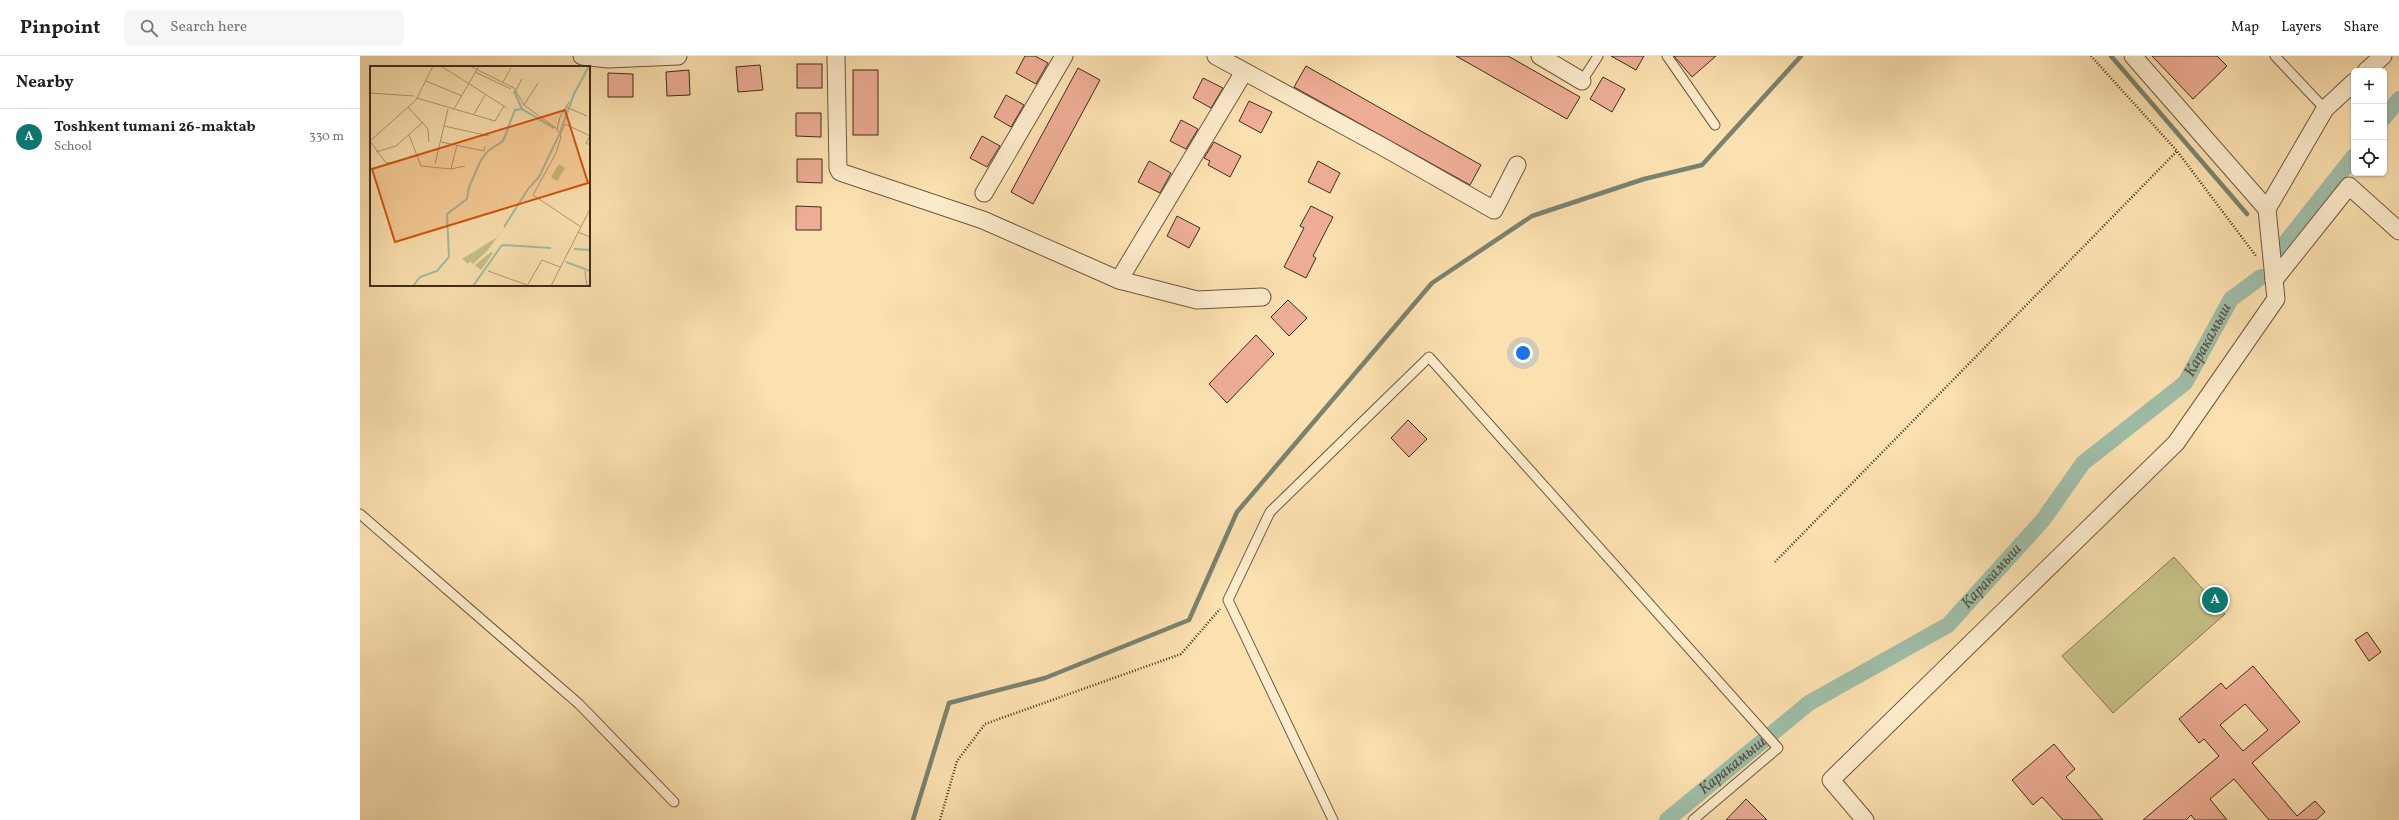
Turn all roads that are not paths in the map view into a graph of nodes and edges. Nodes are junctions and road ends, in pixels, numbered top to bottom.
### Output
1 (582, 56) edge
2 (678, 56) edge
3 (836, 56) edge
4 (1064, 56) edge
5 (1216, 56) edge
6 (1540, 56) edge
7 (1598, 56) edge
8 (1667, 56) edge
9 (2133, 56) edge
10 (2275, 56) edge
11 (2383, 56) edge
12 (2369, 68) edge
13 (1244, 72) junction
14 (1582, 81) joint
15 (2351, 85) edge
16 (2326, 109) junction
17 (1715, 125) dead end
18 (1517, 165) dead end
19 (984, 193) dead end
20 (2267, 208) junction
21 (2399, 231) edge
22 (1119, 280) junction
23 (2274, 280) junction
24 (1262, 297) dead end
25 (360, 514) edge
26 (674, 802) dead end
27 (1333, 820) edge
28 (1693, 820) edge
29 (1865, 820) edge

1 - 2 street
3 - 22 street
4 - 19 street
5 - 13 street
6 - 14 street
7 - 14 lane
8 - 17 lane
9 - 20 street
10 - 16 lane
11 - 12 street
13 - 18 street
13 - 22 street
15 - 16 street
16 - 20 street
20 - 23 street
21 - 23 street
22 - 24 street
23 - 29 street
25 - 26 lane
27 - 28 lane

